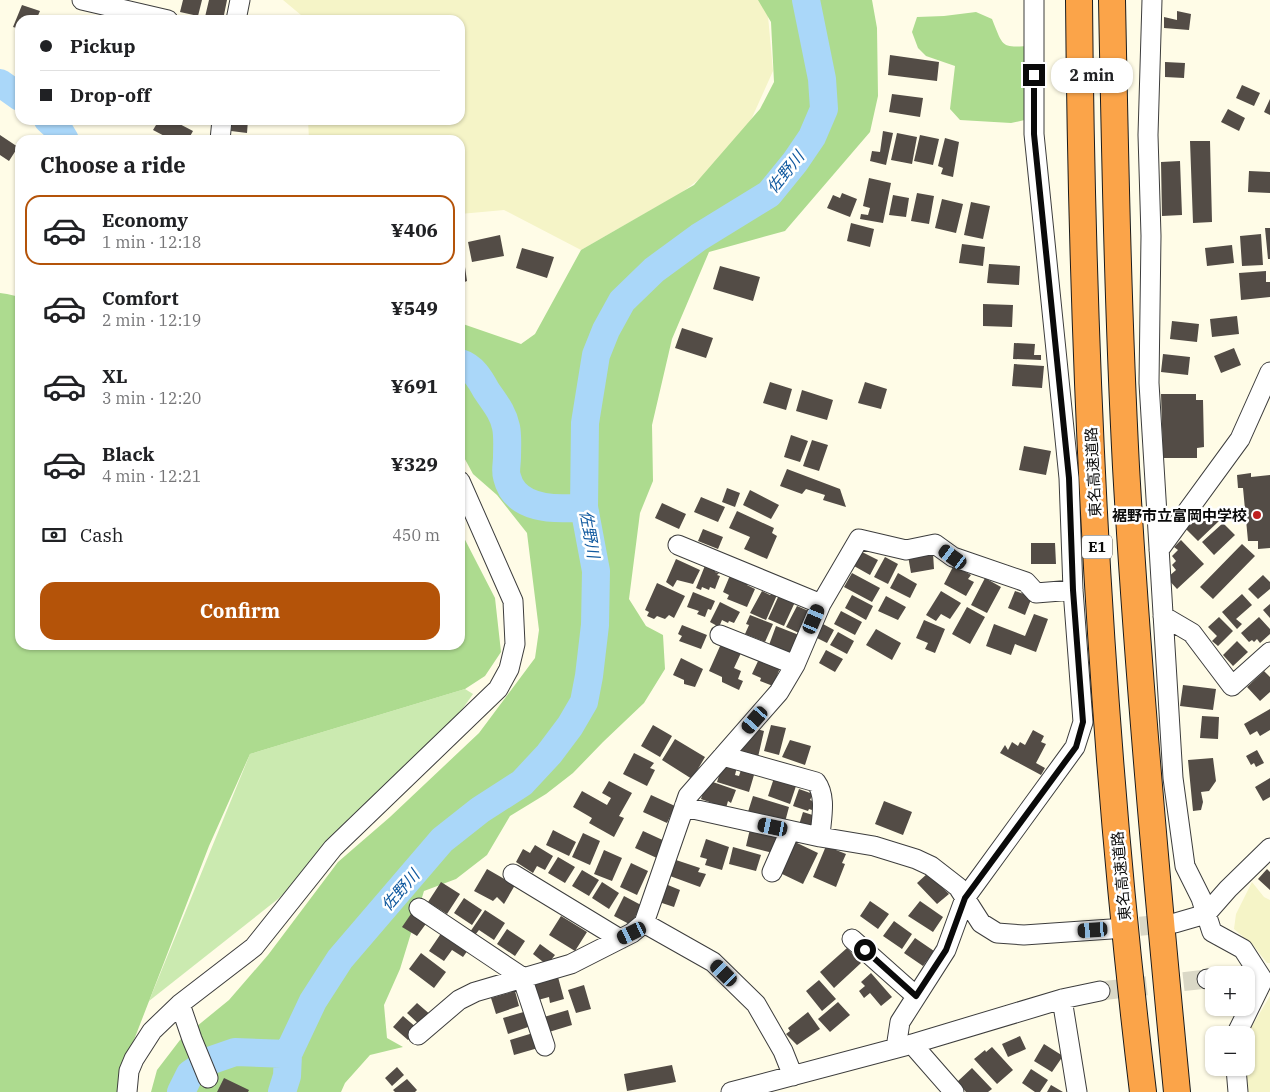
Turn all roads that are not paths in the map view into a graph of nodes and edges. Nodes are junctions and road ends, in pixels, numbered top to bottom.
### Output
1 (82, 0) edge
2 (240, 0) edge
3 (1034, 0) edge
4 (1079, 0) edge
5 (1112, 0) edge
6 (1152, 0) edge
7 (146, 15) edge
8 (237, 15) edge
9 (1270, 372) edge
10 (465, 492) edge
11 (678, 545) dead end
12 (1159, 550) junction
13 (1073, 590) junction
14 (821, 604) junction
15 (1163, 616) junction
16 (720, 635) dead end
17 (1270, 652) edge
18 (795, 666) junction
19 (723, 756) junction
20 (684, 807) junction
21 (790, 830) junction
22 (820, 837) junction
23 (1270, 848) edge
24 (772, 872) dead end
25 (513, 874) dead end
26 (965, 898) junction
27 (419, 908) dead end
28 (1206, 914) junction
29 (644, 923) junction
30 (1175, 923) tunnel mouth
31 (1111, 929) tunnel mouth
32 (620, 938) junction
33 (852, 939) dead end
34 (522, 977) junction
35 (1260, 980) edge
36 (1100, 991) tunnel mouth
37 (916, 996) junction
38 (1062, 999) junction
39 (180, 1004) junction
40 (1240, 1026) edge
41 (418, 1034) dead end
42 (545, 1046) dead end
43 (904, 1046) junction
44 (793, 1076) junction
45 (1237, 1076) edge
46 (208, 1078) dead end
47 (127, 1092) edge
48 (731, 1092) edge
49 (954, 1092) edge
50 (1077, 1092) edge
51 (1143, 1092) edge
52 (1177, 1092) edge
53 (1238, 1092) edge

1 - 7 street
2 - 8 street
3 - 13 street
4 - 51 highway, 東名高速道路 / E1
5 - 52 highway, E1
6 - 12 street
9 - 12 street
10 - 39 street
11 - 14 street
12 - 15 street
13 - 14 street
13 - 26 street
14 - 18 street
15 - 17 street
15 - 28 street
16 - 18 street
18 - 19 street
19 - 20 street
19 - 22 street
20 - 21 street
20 - 29 street
21 - 22 street
21 - 24 street
22 - 26 street
23 - 28 street
25 - 32 street
26 - 31 street
26 - 37 street
27 - 34 street
28 - 30 street
28 - 35 street
29 - 32 street
29 - 44 street
32 - 34 street
33 - 37 street
34 - 41 street
34 - 42 street
35 - 40 street
36 - 38 street
37 - 43 street
38 - 43 street
38 - 50 street
39 - 46 street
39 - 47 street
43 - 44 street
43 - 49 street
44 - 48 street
45 - 53 street

